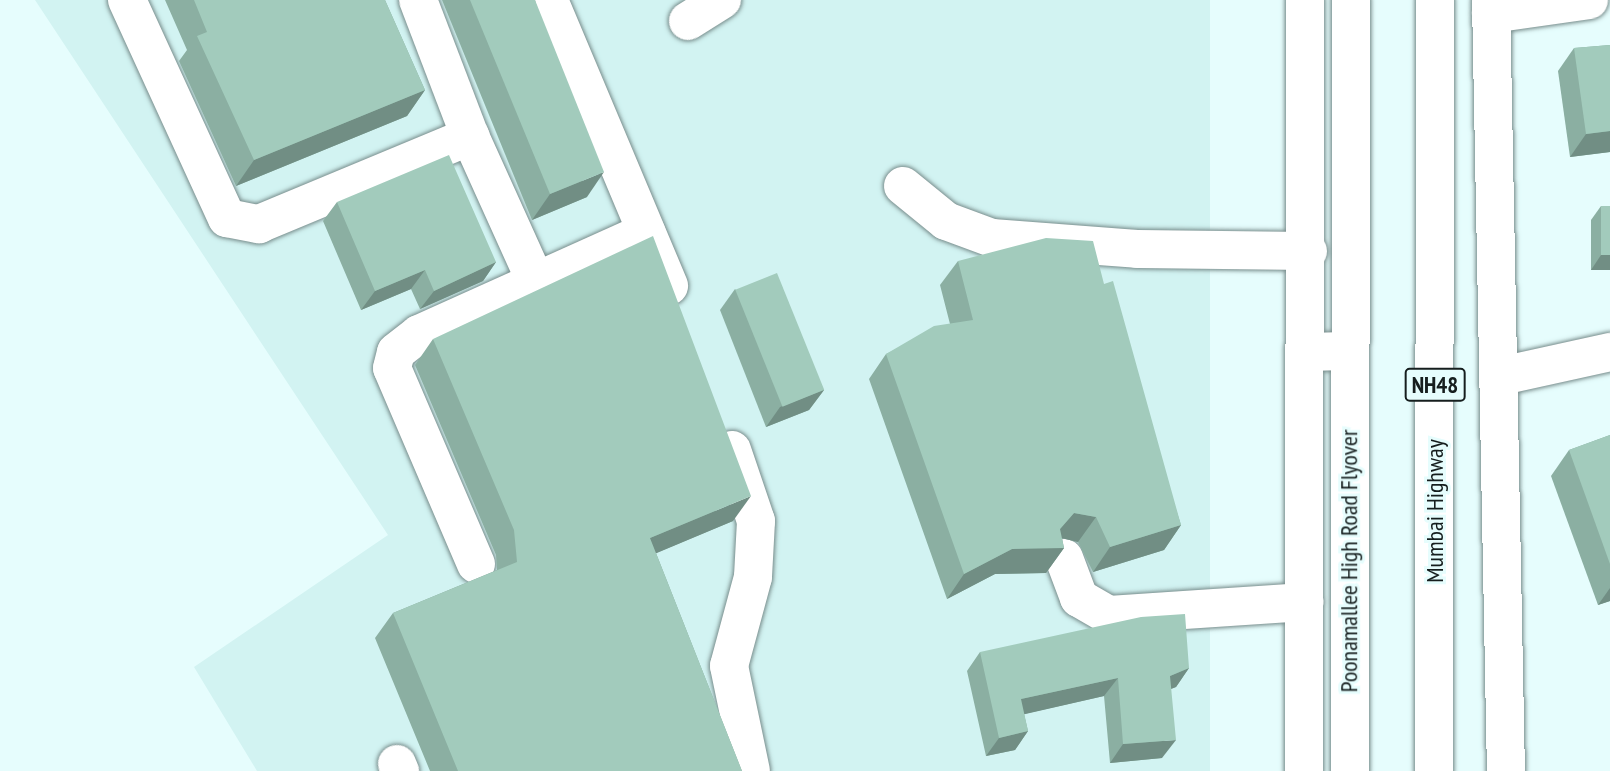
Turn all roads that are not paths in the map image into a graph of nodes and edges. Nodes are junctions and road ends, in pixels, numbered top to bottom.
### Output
1 (127, 0) edge
2 (418, 0) edge
3 (550, 0) edge
4 (722, 0) edge
5 (1305, 0) edge
6 (1350, 0) edge
7 (1435, 0) edge
8 (1589, 0) edge
9 (1491, 7) edge
10 (688, 21) dead end
11 (470, 136) junction
12 (903, 186) dead end
13 (646, 232) junction
14 (1308, 251) junction
15 (536, 282) junction
16 (682, 320) edge
17 (1348, 351) junction
18 (1305, 352) junction
19 (1610, 352) edge
20 (1500, 376) junction
21 (720, 418) edge
22 (1064, 558) edge
23 (476, 564) dead end
24 (1305, 602) junction
25 (751, 771) edge
26 (1304, 771) edge
27 (1350, 771) edge
28 (1434, 771) edge
29 (1506, 771) edge

1 - 11 main road
2 - 11 main road
3 - 13 main road
4 - 10 main road
5 - 14 main road
6 - 17 main road
7 - 28 main road, Mumbai Highway / NH48
8 - 9 main road
9 - 20 main road
11 - 15 main road
12 - 14 main road
13 - 15 main road
13 - 16 main road
14 - 18 main road
15 - 23 main road
17 - 18 main road
17 - 27 main road, Poonamallee High Road Flyover
18 - 24 main road
19 - 20 main road
20 - 29 main road
21 - 25 main road
22 - 24 main road
24 - 26 main road

